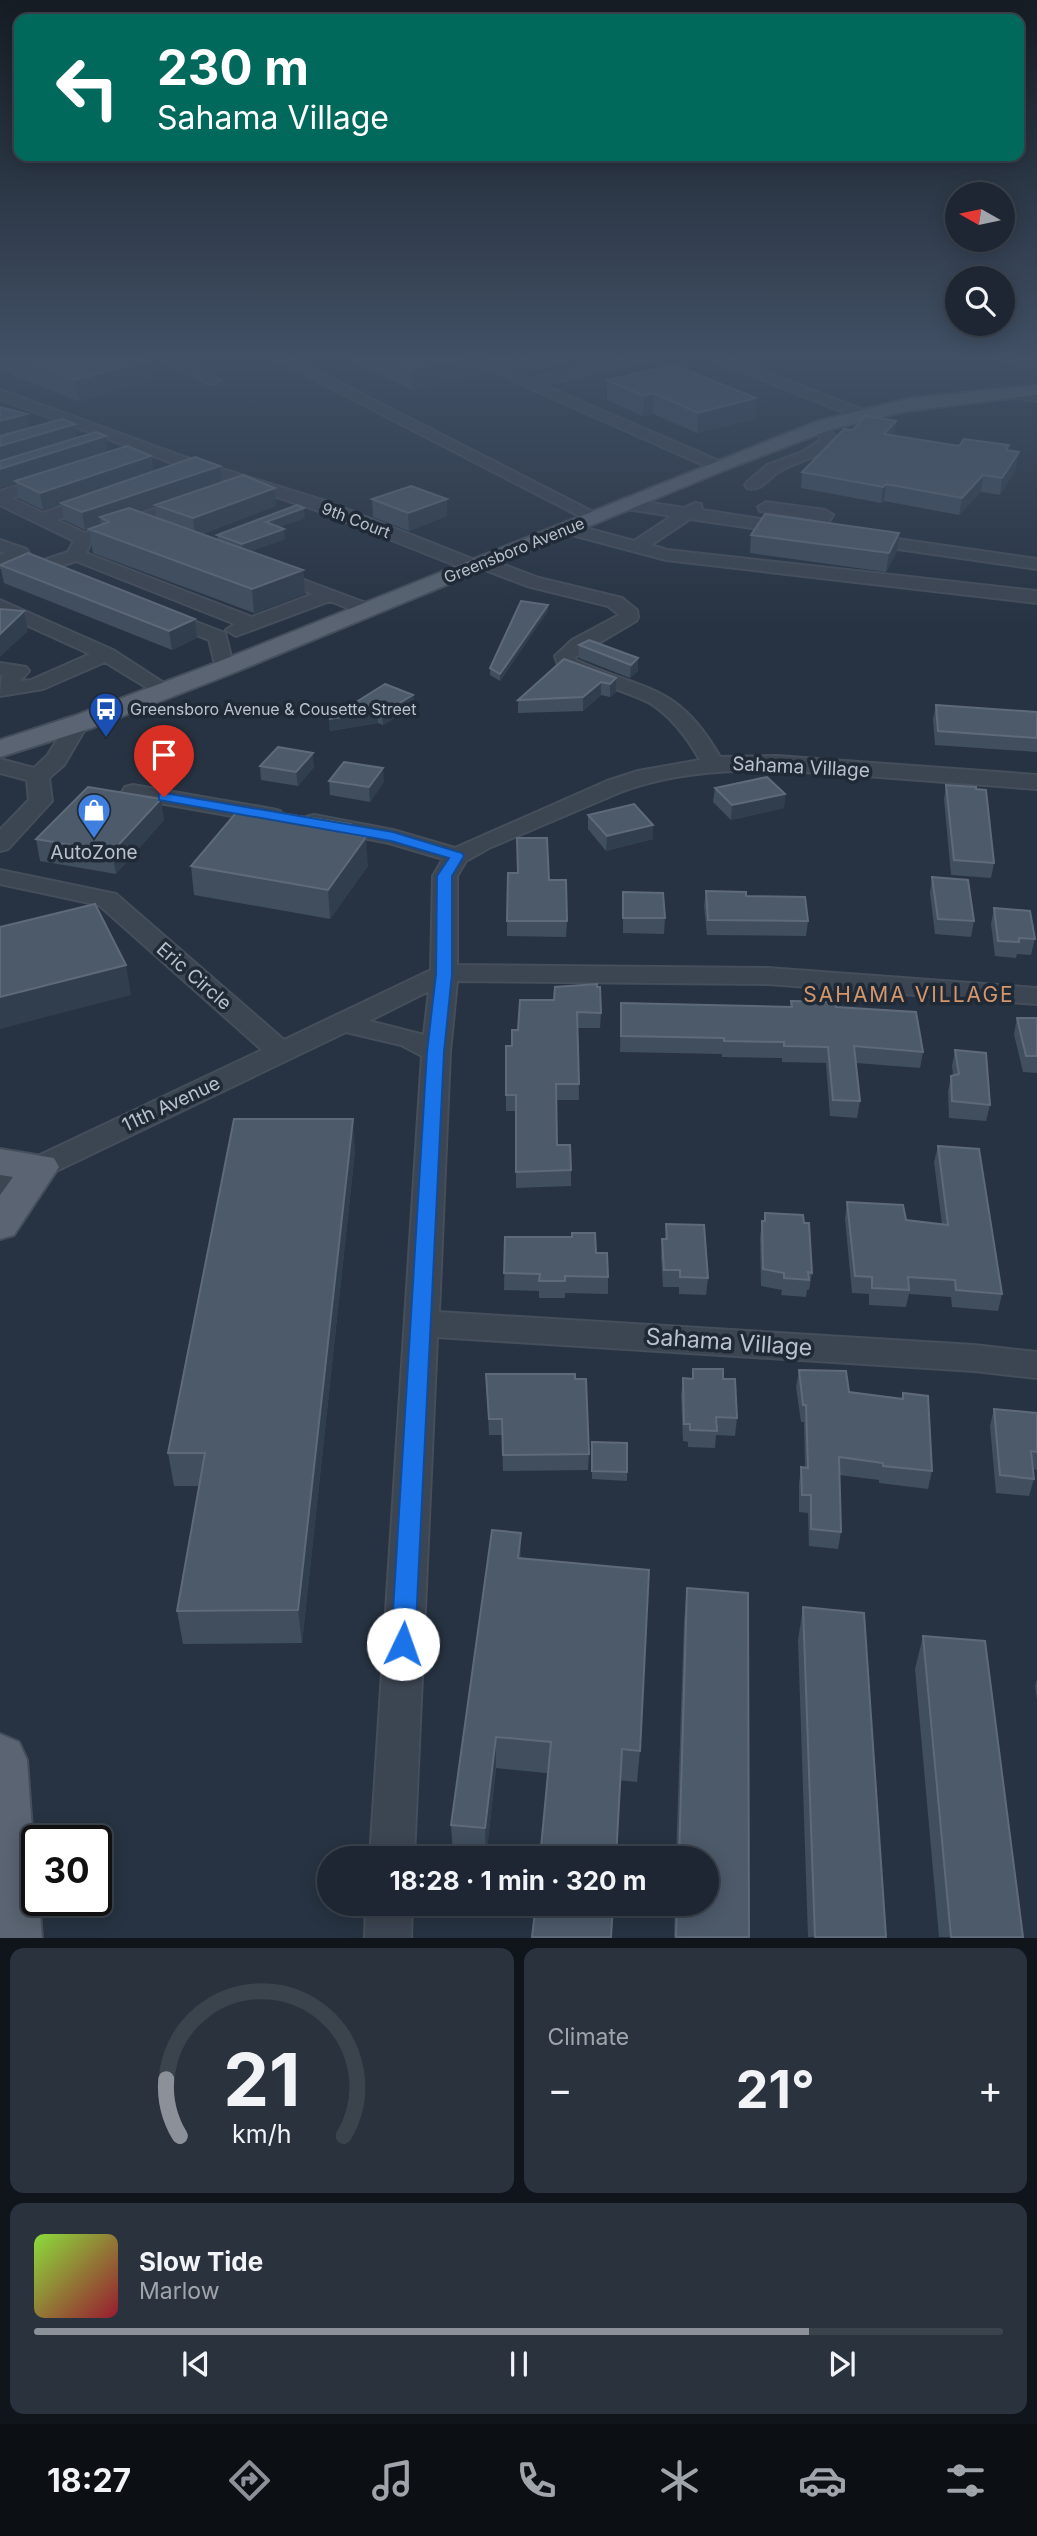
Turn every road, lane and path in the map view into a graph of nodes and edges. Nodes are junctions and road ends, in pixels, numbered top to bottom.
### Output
1 (103, 446) edge
2 (142, 446) edge
3 (455, 446) edge
4 (672, 446) edge
5 (770, 446) edge
6 (823, 446) edge
7 (149, 449) junction
8 (128, 456) junction
9 (742, 457) junction
10 (778, 465) junction
11 (197, 466) junction
12 (718, 466) junction
13 (64, 476) edge
14 (249, 482) junction
15 (753, 485) dead end
16 (108, 496) edge
17 (0, 498) edge
18 (722, 501) dead end
19 (309, 502) junction
20 (626, 504) junction
21 (748, 504) dead end
22 (284, 511) edge
23 (688, 513) junction
24 (596, 517) junction
25 (43, 519) junction
26 (132, 522) junction
27 (567, 528) junction
28 (157, 531) edge
29 (814, 531) junction
30 (0, 545) edge
31 (80, 547) junction
32 (637, 547) junction
33 (0, 562) edge
34 (1037, 564) edge
35 (478, 565) junction
36 (256, 567) edge
37 (79, 582) edge
38 (330, 594) junction
39 (1037, 597) edge
40 (0, 606) edge
41 (142, 607) edge
42 (367, 610) junction
43 (253, 624) junction
44 (218, 638) junction
45 (106, 654) junction
46 (225, 668) junction
47 (0, 669) edge
48 (0, 689) edge
49 (166, 691) junction
50 (66, 728) junction
51 (0, 737) edge
52 (0, 750) edge
53 (713, 764) junction
54 (0, 766) edge
55 (38, 776) junction
56 (1037, 782) edge
57 (133, 792) edge
58 (0, 844) edge
59 (457, 856) junction
60 (0, 877) edge
61 (444, 974) junction
62 (1037, 996) edge
63 (344, 1023) junction
64 (281, 1052) junction
65 (436, 1052) junction
66 (0, 1162) edge
67 (40, 1167) junction
68 (0, 1187) edge
69 (0, 1225) edge
70 (420, 1323) junction
71 (1037, 1365) edge
72 (0, 1760) edge
73 (393, 1846) edge
74 (389, 1916) edge
75 (13, 1937) edge
76 (388, 1937) edge

1 - 8 street
2 - 7 street, 9th Court
3 - 24 street
4 - 12 street
5 - 9 main road, Greensboro Avenue
6 - 10 street
7 - 8 street
7 - 11 street, 9th Court
8 - 11 street
9 - 10 street
9 - 12 main road, Greensboro Avenue
10 - 15 street
11 - 14 street, 9th Court
12 - 20 main road, Greensboro Avenue
13 - 17 street
14 - 19 street, 9th Court
14 - 26 street
16 - 25 street
17 - 25 street
18 - 23 street
19 - 22 street
19 - 35 street, 9th Court
20 - 23 street
20 - 24 main road, Greensboro Avenue
21 - 29 street
23 - 29 street
23 - 32 street
24 - 27 main road, Greensboro Avenue
25 - 31 street
26 - 28 street
26 - 31 street
27 - 32 street
27 - 35 main road, Greensboro Avenue
29 - 34 street
30 - 33 street
31 - 37 street
31 - 43 street
32 - 39 street
35 - 42 main road, Greensboro Avenue
35 - 53 street, 9th Court
36 - 38 street
38 - 42 street
38 - 43 street
40 - 45 street
41 - 44 street
42 - 46 main road, Greensboro Avenue
43 - 44 street
44 - 46 street
45 - 48 street
45 - 49 street
46 - 49 main road, Greensboro Avenue
47 - 48 street
49 - 50 main road, Greensboro Avenue
50 - 51 main road
50 - 52 main road, Greensboro Avenue
50 - 55 street
53 - 56 street, Sahama Village
53 - 59 street, Sahama Village
54 - 55 street
55 - 58 street
57 - 59 street
59 - 61 street
60 - 64 street, Eric Circle
61 - 62 street, 11th Avenue
61 - 63 street, 11th Avenue
61 - 65 street
63 - 64 street, 11th Avenue
63 - 65 street
64 - 67 street, 11th Avenue
65 - 70 street
66 - 67 main road
67 - 68 street, 11th Avenue
67 - 69 main road
70 - 71 street, Sahama Village
70 - 73 street
72 - 75 main road
74 - 76 street

